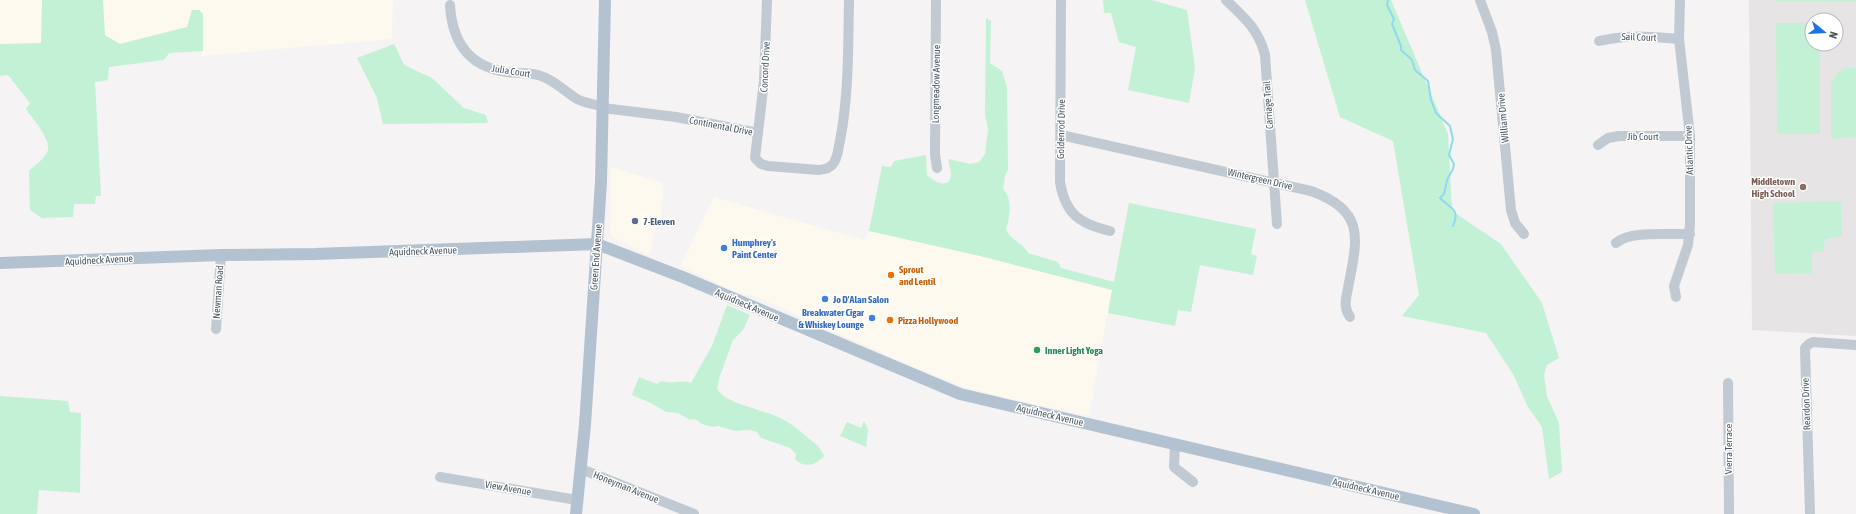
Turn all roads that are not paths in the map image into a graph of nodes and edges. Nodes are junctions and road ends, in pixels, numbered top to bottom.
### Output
1 (604, 0) edge
2 (767, 0) edge
3 (849, 0) edge
4 (936, 0) edge
5 (1061, 0) edge
6 (1226, 0) edge
7 (1480, 0) edge
8 (1680, 0) edge
9 (450, 5) dead end
10 (1679, 39) junction
11 (1599, 41) dead end
12 (603, 107) junction
13 (758, 133) junction
14 (1061, 135) junction
15 (1690, 136) junction
16 (1598, 145) dead end
17 (937, 168) dead end
18 (1274, 182) junction
19 (1277, 224) dead end
20 (1110, 231) dead end
21 (1524, 234) dead end
22 (1690, 234) junction
23 (1616, 243) dead end
24 (598, 244) junction
25 (221, 255) junction
26 (0, 263) edge
27 (1676, 297) dead end
28 (1350, 317) dead end
29 (216, 329) dead end
30 (1856, 345) edge
31 (1728, 383) dead end
32 (1175, 444) junction
33 (581, 469) junction
34 (440, 477) dead end
35 (1193, 482) dead end
36 (577, 500) junction
37 (1431, 509) edge
38 (576, 514) edge
39 (694, 514) edge
40 (1474, 514) edge
41 (1729, 514) edge
42 (1810, 514) edge

1 - 12 main road, Green End Avenue
2 - 13 street, Concord Drive
3 - 13 street, Continental Drive
4 - 17 street, Longmeadow Avenue
5 - 14 street, Goldenrod Drive
6 - 18 street, Carriage Trail
7 - 21 street, William Drive
8 - 10 street, Atlantic Drive
9 - 12 street, Julia Court
10 - 11 street, Sail Court
10 - 15 street, Atlantic Drive
12 - 13 street, Continental Drive
12 - 24 main road, Green End Avenue
14 - 18 street, Wintergreen Drive
14 - 20 street, Goldenrod Drive
15 - 16 street, Jib Court
15 - 22 street, Atlantic Drive
18 - 19 street, Carriage Trail
18 - 28 street, Wintergreen Drive
22 - 23 street
22 - 27 street, Atlantic Drive
24 - 25 main road, Aquidneck Avenue
24 - 32 main road, Aquidneck Avenue
24 - 33 main road, Green End Avenue
25 - 26 main road, Aquidneck Avenue
25 - 29 street, Newman Road
30 - 42 street, Reardon Drive
31 - 41 street, Vierra Terrace
32 - 35 street
32 - 37 main road, Aquidneck Avenue
33 - 36 main road, Green End Avenue
33 - 39 street, Honeyman Avenue
34 - 36 street, View Avenue
36 - 38 main road, Green End Avenue
37 - 40 main road, Aquidneck Avenue

